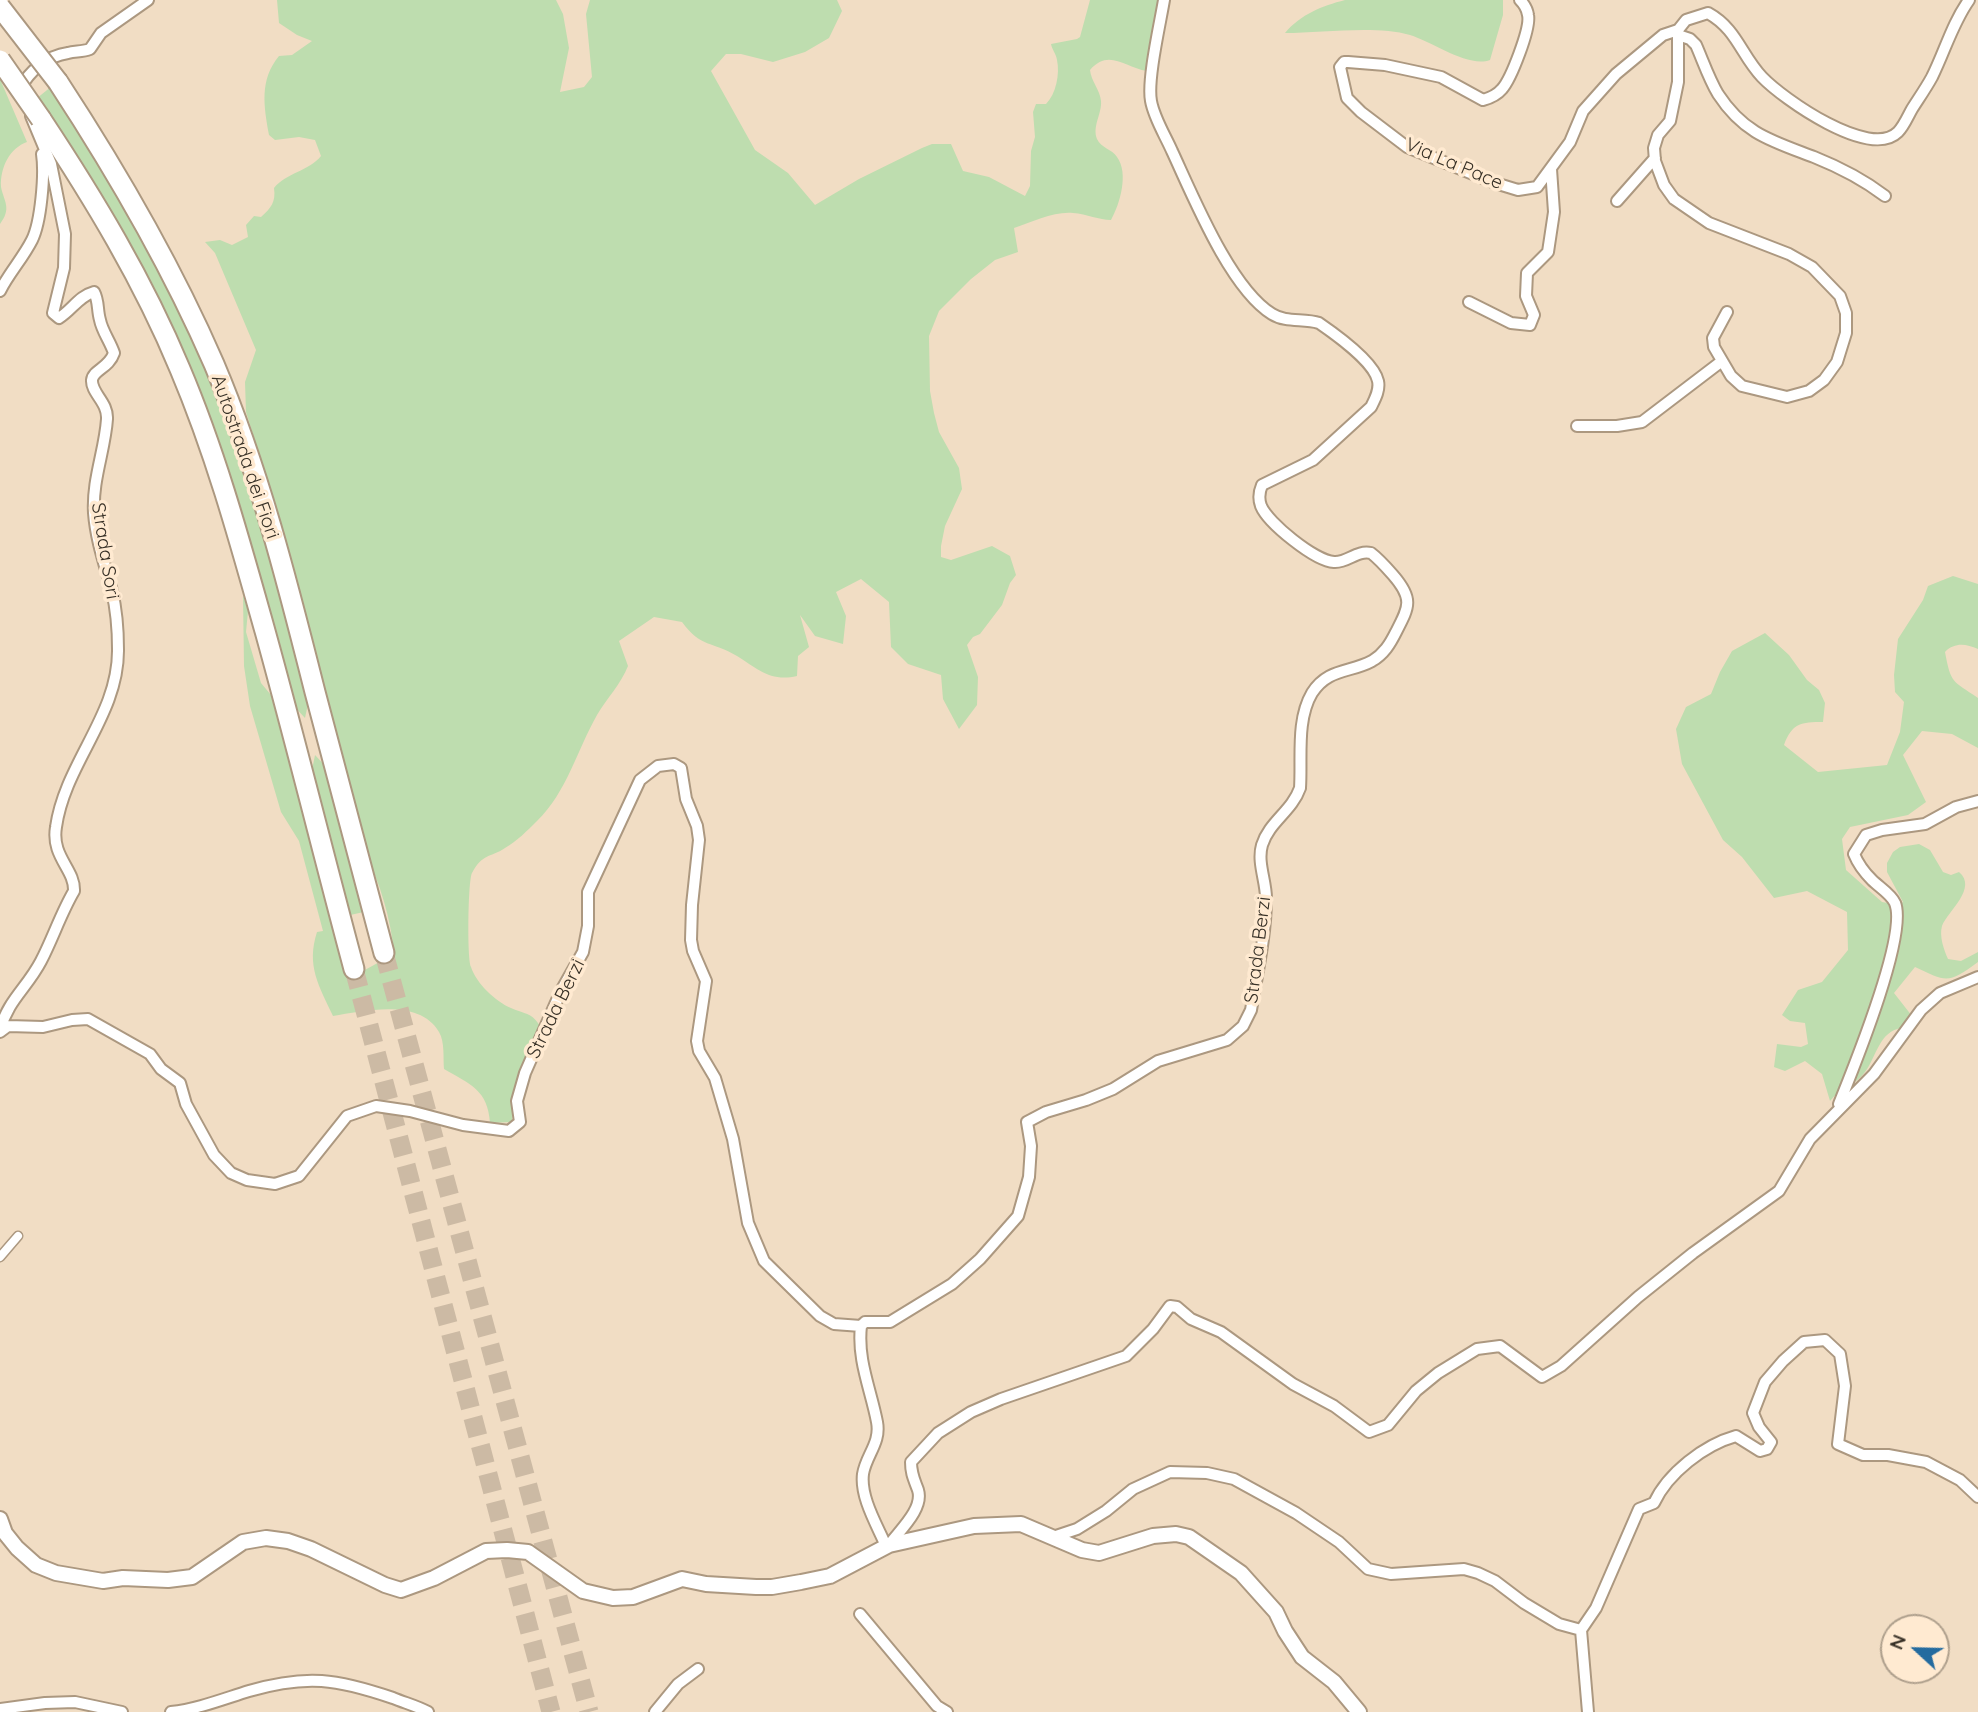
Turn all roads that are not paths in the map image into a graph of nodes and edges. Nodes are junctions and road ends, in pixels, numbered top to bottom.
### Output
1 (148, 0) edge
2 (1164, 0) edge
3 (1520, 0) edge
4 (1969, 0) edge
5 (0, 7) edge
6 (1678, 32) junction
7 (0, 60) edge
8 (41, 145) junction
9 (1655, 158) junction
10 (1551, 169) junction
11 (1885, 196) dead end
12 (1617, 201) dead end
13 (0, 291) edge
14 (1469, 302) dead end
15 (1727, 312) dead end
16 (1722, 361) junction
17 (1577, 426) dead end
18 (1978, 801) edge
19 (384, 953) tunnel mouth
20 (354, 969) tunnel mouth
21 (1978, 977) edge
22 (0, 1031) edge
23 (1837, 1110) junction
24 (18, 1236) dead end
25 (0, 1257) edge
26 (861, 1326) junction
27 (1978, 1497) edge
28 (0, 1519) edge
29 (1053, 1536) junction
30 (887, 1546) junction
31 (860, 1614) dead end
32 (1581, 1630) junction
33 (698, 1669) dead end
34 (0, 1709) edge
35 (93, 1710) edge
36 (121, 1712) edge
37 (171, 1712) edge
38 (428, 1712) edge
39 (655, 1712) edge
40 (947, 1712) edge
41 (1359, 1712) edge
42 (1588, 1712) edge

1 - 8 street, Strada Sori
2 - 26 street, Strada Berzi
3 - 10 street, Via La Pace
4 - 6 street, Via La Pace
5 - 19 highway, Autostrada dei Fiori, bridge
6 - 9 street
6 - 10 street, Via La Pace
6 - 11 street
7 - 20 highway, Autostrada dei Fiori, bridge
8 - 13 street
8 - 22 street, Strada Sori
9 - 12 street
9 - 16 street
10 - 14 street
15 - 16 street
16 - 17 street
18 - 23 street
21 - 23 street
22 - 26 street, Strada Berzi
23 - 30 street
24 - 25 street
26 - 30 street
27 - 32 street
28 - 30 main road
29 - 30 main road
29 - 32 street
29 - 41 main road
31 - 40 street
32 - 42 street
33 - 39 street
34 - 35 street
35 - 36 street
37 - 38 street

